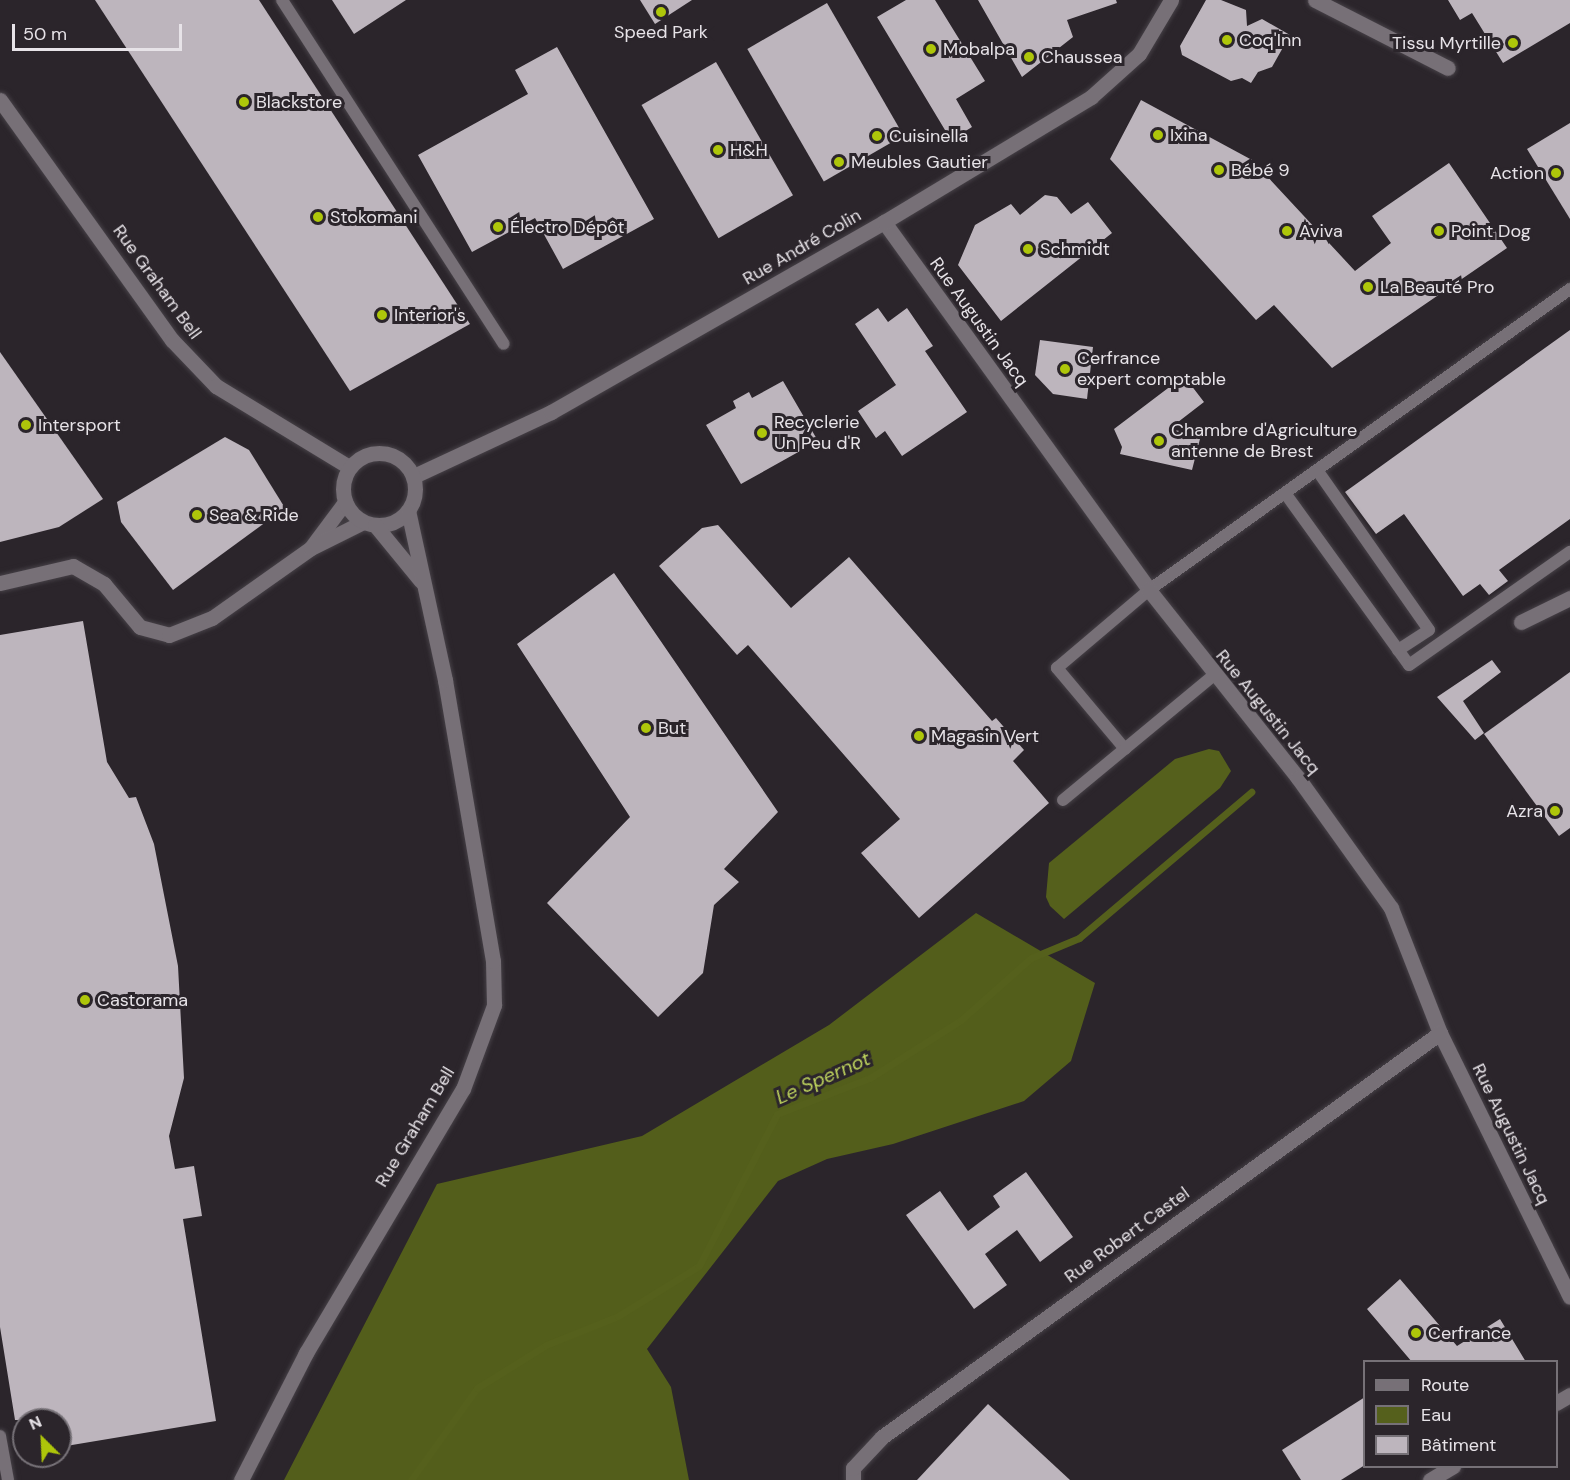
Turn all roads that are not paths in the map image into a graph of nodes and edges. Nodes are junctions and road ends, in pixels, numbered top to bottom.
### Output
1 (282, 0) edge
2 (1171, 0) edge
3 (1315, 0) edge
4 (1449, 68) dead end
5 (0, 100) edge
6 (884, 222) junction
7 (1570, 289) edge
8 (504, 344) dead end
9 (349, 467) junction
10 (1317, 470) junction
11 (414, 477) junction
12 (1285, 493) junction
13 (345, 502) junction
14 (408, 511) junction
15 (369, 524) junction
16 (311, 548) junction
17 (1570, 552) edge
18 (0, 583) edge
19 (424, 585) junction
20 (1149, 590) junction
21 (1570, 597) edge
22 (1521, 622) dead end
23 (1398, 650) junction
24 (1213, 676) junction
25 (1125, 749) junction
26 (1063, 800) dead end
27 (1440, 1033) junction
28 (1570, 1297) edge
29 (0, 1436) edge
30 (1451, 1468) edge
31 (8, 1480) edge
32 (241, 1480) edge
33 (853, 1480) edge
34 (1431, 1480) edge

1 - 8 lane
2 - 6 street, Rue André Colin
3 - 4 street
5 - 9 street, Rue Graham Bell
6 - 11 street, Rue André Colin
6 - 20 street, Rue Augustin Jacq
7 - 10 lane
9 - 11 street
9 - 13 street
10 - 12 lane
10 - 23 lane
11 - 14 street
12 - 20 lane
12 - 23 lane
13 - 15 street
13 - 16 street
14 - 15 street
14 - 19 street, Rue Graham Bell
15 - 16 street
15 - 19 street, Rue Graham Bell
16 - 18 street
17 - 23 lane
19 - 32 street, Rue Graham Bell
20 - 24 street, Rue Augustin Jacq
20 - 25 lane
21 - 22 street
24 - 25 lane
24 - 27 street, Rue Augustin Jacq
25 - 26 lane
27 - 28 street, Rue Augustin Jacq
27 - 33 street, Rue Robert Castel
29 - 31 lane
30 - 34 street

